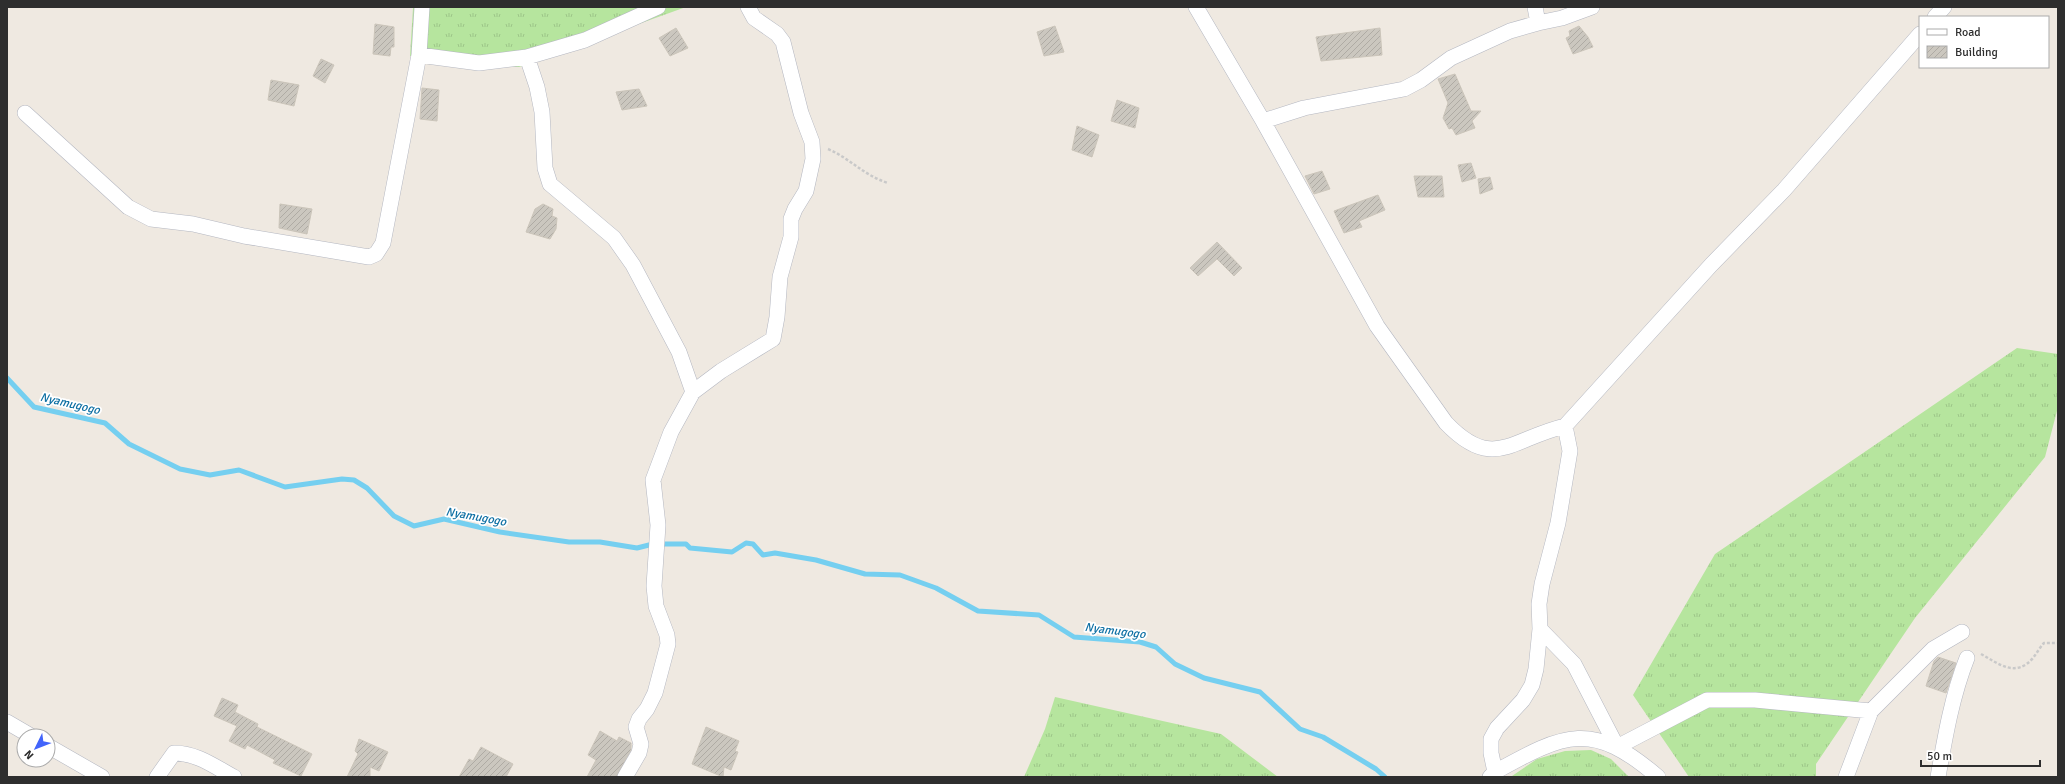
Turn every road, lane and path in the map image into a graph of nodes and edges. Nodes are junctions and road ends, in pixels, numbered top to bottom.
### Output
1 (422, 7) edge
2 (658, 7) edge
3 (748, 7) edge
4 (1196, 7) edge
5 (1534, 7) edge
6 (1592, 7) edge
7 (1944, 7) edge
8 (1936, 16) edge
9 (1538, 22) junction
10 (1919, 35) edge
11 (419, 55) junction
12 (527, 57) junction
13 (25, 113) dead end
14 (1263, 121) junction
15 (812, 142) junction
16 (888, 183) dead end
17 (693, 392) junction
18 (1565, 426) junction
19 (1540, 629) junction
20 (1962, 632) dead end
21 (2058, 643) edge
22 (1967, 658) joint
23 (1871, 711) junction
24 (7, 722) edge
25 (17, 728) edge
26 (1617, 747) junction
27 (56, 751) edge
28 (1493, 775) edge
29 (102, 777) edge
30 (157, 777) edge
31 (234, 777) edge
32 (625, 777) edge
33 (1658, 777) edge
34 (1846, 777) edge
35 (1938, 777) edge

1 - 11 street
2 - 12 street
3 - 15 street
4 - 14 street
5 - 9 street
6 - 9 street
7 - 8 street
9 - 14 street
10 - 18 street
11 - 12 street
11 - 13 street
12 - 17 street
14 - 18 street
15 - 16 path
15 - 17 street
17 - 32 street
18 - 19 street
19 - 26 street
19 - 28 street
20 - 23 street
21 - 22 path
22 - 35 street
23 - 26 street
23 - 34 street
24 - 25 street
26 - 28 street
26 - 33 street
27 - 29 street
30 - 31 street

